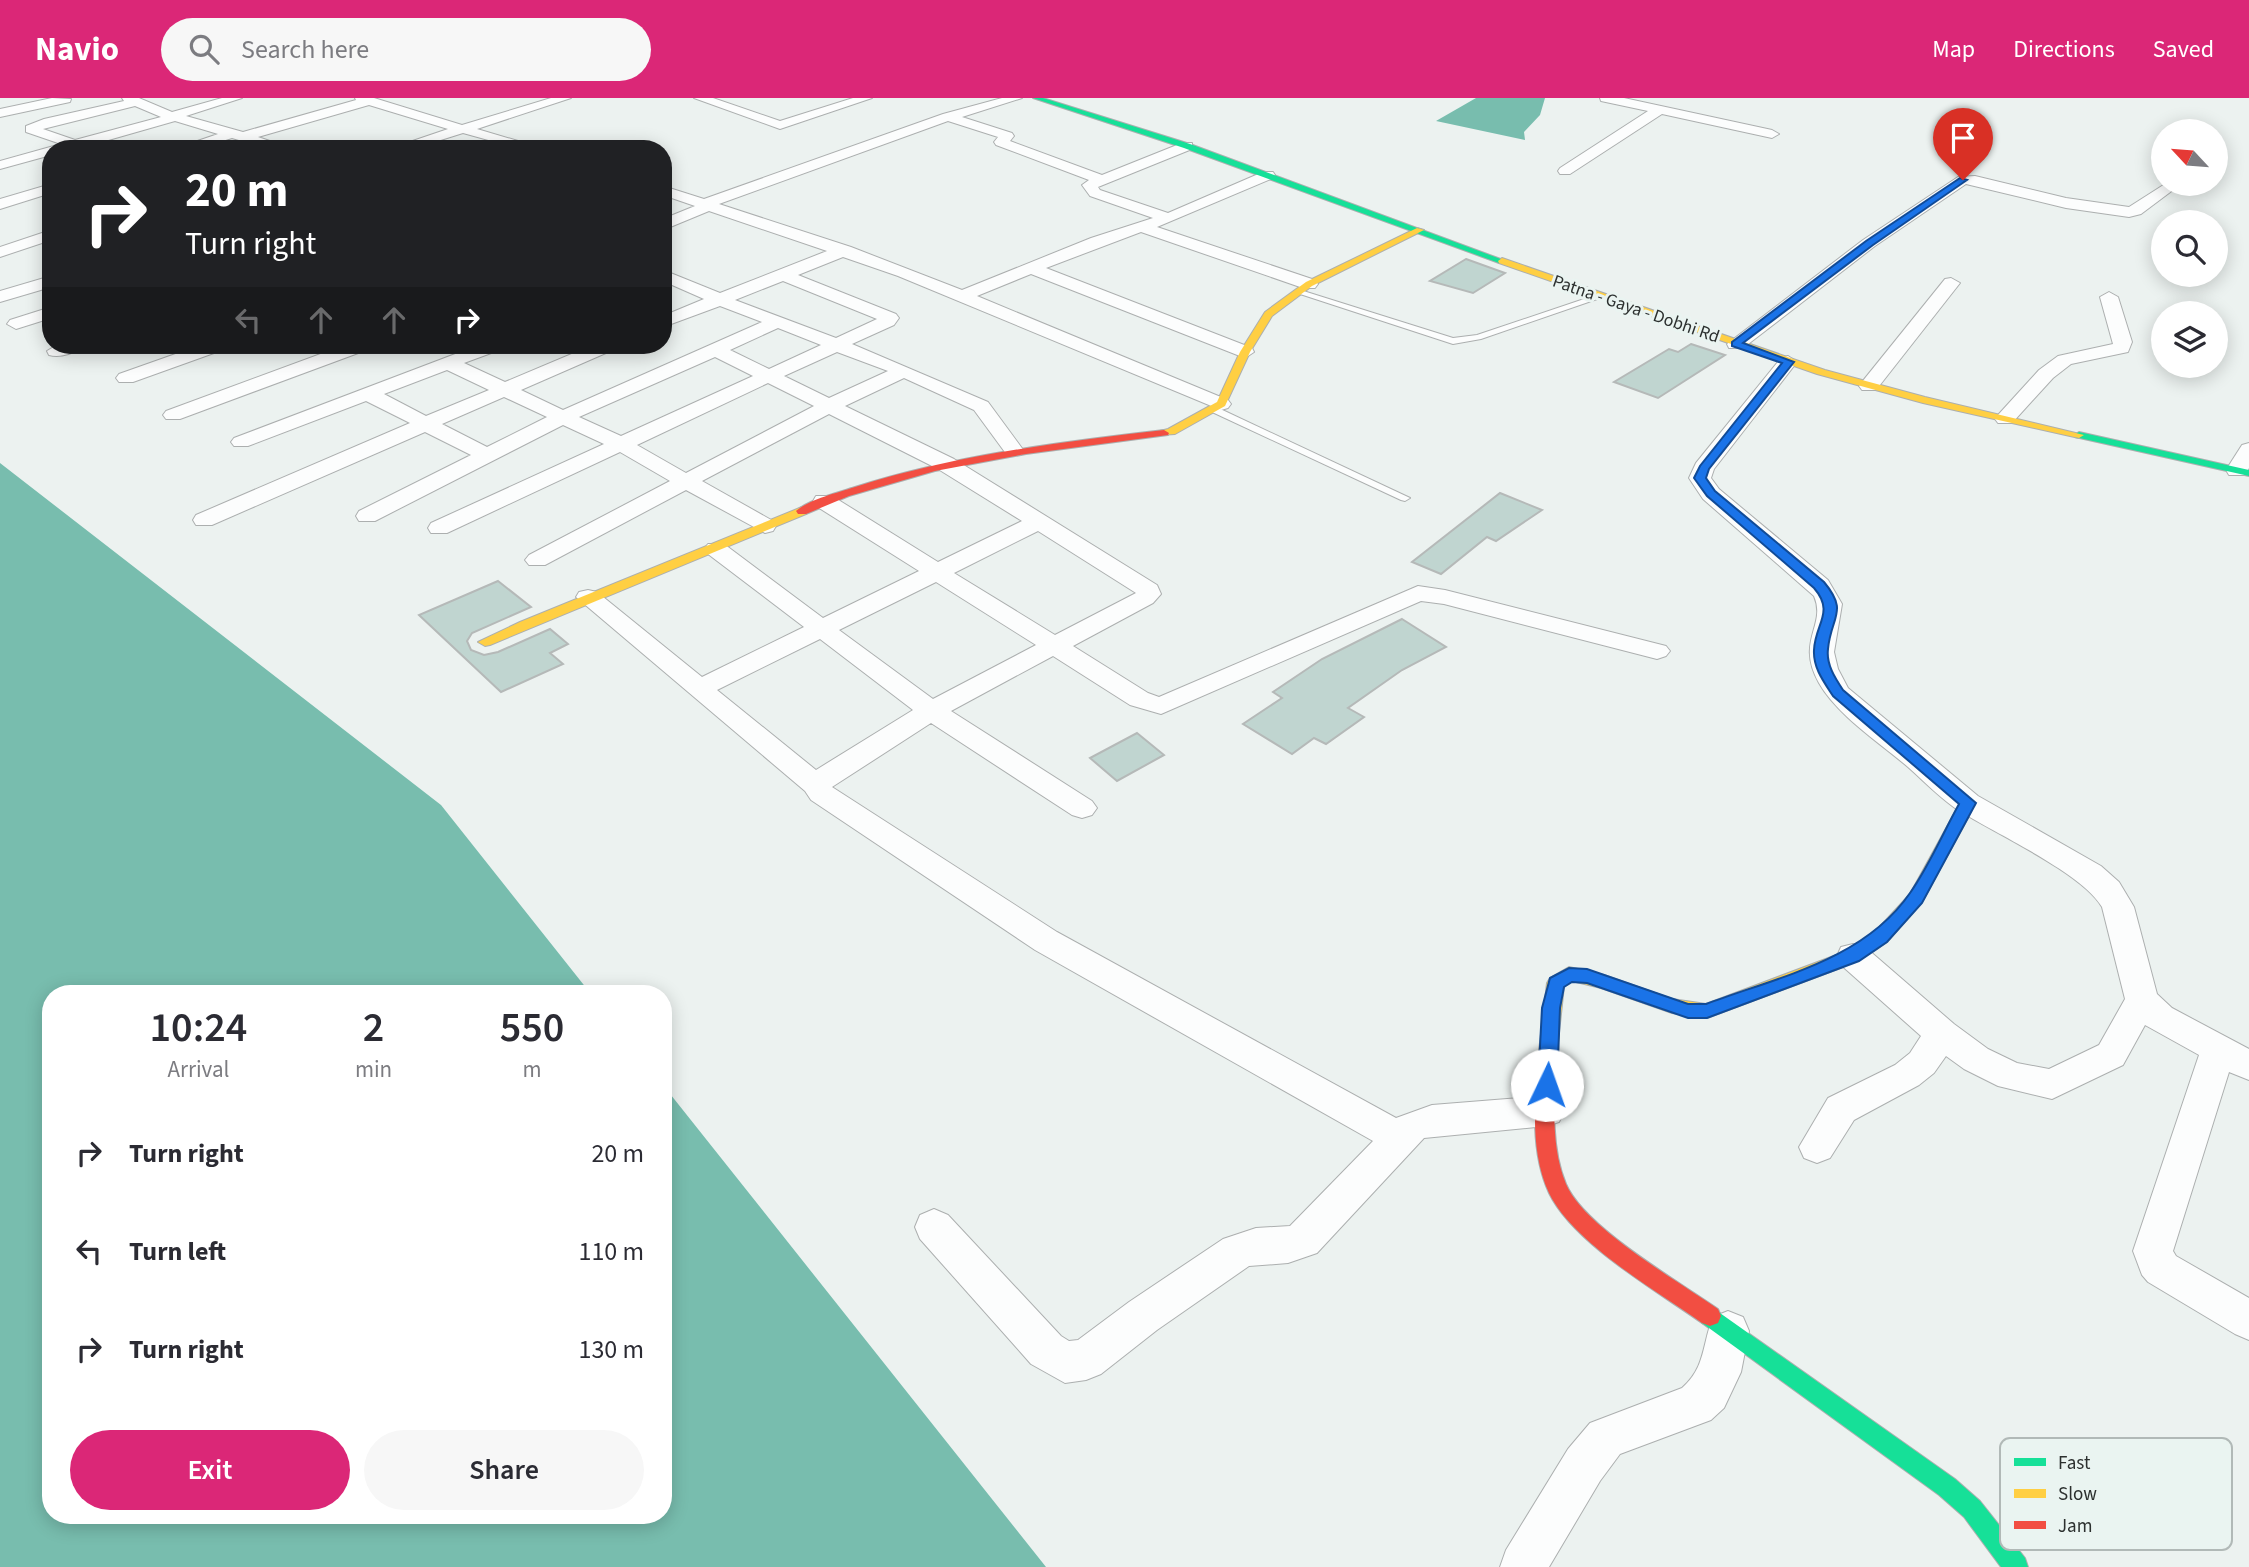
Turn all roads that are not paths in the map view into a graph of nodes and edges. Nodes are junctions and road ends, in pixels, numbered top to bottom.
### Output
1 (68, 98) edge
2 (236, 98) edge
3 (565, 98) edge
4 (700, 98) edge
5 (866, 98) edge
6 (1016, 98) edge
7 (1036, 98) edge
8 (365, 99) edge
9 (1611, 99) edge
10 (132, 100) edge
11 (1659, 110) junction
12 (0, 113) edge
13 (173, 116) junction
14 (948, 117) junction
15 (459, 128) junction
16 (1772, 134) dead end
17 (236, 135) junction
18 (61, 140) edge
19 (92, 140) edge
20 (216, 140) edge
21 (254, 140) edge
22 (423, 140) edge
23 (504, 140) edge
24 (1187, 146) junction
25 (42, 153) edge
26 (0, 165) edge
27 (1565, 171) dead end
28 (1268, 175) junction
29 (1100, 179) junction
30 (42, 191) edge
31 (672, 193) edge
32 (2157, 196) edge
33 (0, 204) edge
34 (706, 205) junction
35 (1169, 218) junction
36 (672, 221) edge
37 (1144, 228) junction
38 (1420, 230) junction
39 (42, 238) edge
40 (845, 250) junction
41 (0, 252) edge
42 (1029, 267) junction
43 (784, 275) junction
44 (672, 280) edge
45 (1951, 283) dead end
46 (42, 284) edge
47 (1305, 287) junction
48 (962, 296) junction
49 (1599, 297) junction
50 (2109, 297) dead end
51 (0, 298) edge
52 (718, 299) junction
53 (42, 315) edge
54 (672, 318) edge
55 (778, 322) junction
56 (16, 324) dead end
57 (1736, 344) junction
58 (835, 345) junction
59 (716, 350) junction
60 (1245, 352) junction
61 (193, 354) edge
62 (338, 354) edge
63 (472, 354) edge
64 (586, 354) edge
65 (1788, 362) junction
66 (448, 363) junction
67 (904, 371) junction
68 (766, 376) junction
69 (126, 378) dead end
70 (1869, 386) junction
71 (505, 388) junction
72 (370, 395) junction
73 (829, 406) junction
74 (1217, 407) junction
75 (173, 415) dead end
76 (564, 417) junction
77 (2005, 419) junction
78 (423, 424) junction
79 (241, 442) dead end
80 (622, 444) junction
81 (2249, 449) edge
82 (1014, 451) junction
83 (486, 455) junction
84 (946, 464) junction
85 (2243, 472) edge
86 (688, 481) junction
87 (1405, 498) dead end
88 (824, 501) junction
89 (367, 516) dead end
90 (204, 520) dead end
91 (1037, 523) junction
92 (765, 526) junction
93 (439, 528) dead end
94 (716, 549) junction
95 (537, 560) dead end
96 (936, 572) junction
97 (588, 597) junction
98 (821, 629) junction
99 (485, 642) dead end
100 (1055, 645) junction
101 (1657, 651) dead end
102 (700, 688) junction
103 (930, 712) junction
104 (815, 785) junction
105 (1968, 803) junction
106 (1082, 808) dead end
107 (1853, 956) junction
108 (2142, 1000) junction
109 (1942, 1034) junction
110 (2233, 1058) edge
111 (1546, 1111) junction
112 (1399, 1138) junction
113 (1817, 1147) dead end
114 (934, 1227) dead end
115 (2249, 1320) edge
116 (1728, 1331) junction
117 (2000, 1546) edge
118 (2003, 1550) edge
119 (1523, 1567) edge
120 (2016, 1567) edge

1 - 12 street
2 - 13 street
3 - 15 street
4 - 5 street
6 - 14 street
7 - 24 street, Patna - Gaya - Dobhi Rd
8 - 15 street
8 - 17 street
9 - 11 street
10 - 13 street
10 - 18 street
11 - 16 street
11 - 27 street
13 - 17 street
13 - 19 street
14 - 29 street
14 - 34 street
15 - 22 street
15 - 23 street
17 - 20 street
17 - 21 street
24 - 28 street, Patna - Gaya - Dobhi Rd
24 - 29 street
25 - 26 street
28 - 35 street
28 - 38 street, Patna - Gaya - Dobhi Rd
29 - 35 street
30 - 33 street
31 - 34 street
32 - 57 street
34 - 36 street
34 - 40 street
35 - 37 street
37 - 42 street
37 - 47 street
38 - 47 street
38 - 49 street, Patna - Gaya - Dobhi Rd
39 - 41 street
40 - 43 street
40 - 48 street
42 - 48 street
42 - 60 street
43 - 52 street
43 - 58 street
44 - 52 street
45 - 70 street
46 - 51 street
47 - 49 lane
47 - 60 street
48 - 74 street
49 - 57 street, Patna - Gaya - Dobhi Rd
50 - 77 street
52 - 54 street
52 - 55 street
53 - 56 street
55 - 58 street
55 - 59 street
57 - 65 street, Patna - Gaya - Dobhi Rd
58 - 67 street
58 - 68 street
59 - 68 street
59 - 76 street
60 - 74 street
61 - 69 street
62 - 75 street
63 - 66 street
64 - 71 street
65 - 70 street, Patna - Gaya - Dobhi Rd
65 - 105 street
66 - 71 street
66 - 72 street
67 - 73 street
67 - 82 street
68 - 73 street
68 - 80 street
70 - 77 street, Patna - Gaya - Dobhi Rd
71 - 76 street
71 - 78 street
72 - 78 street
72 - 79 street
73 - 84 street
73 - 86 street
74 - 82 street
74 - 87 lane
76 - 80 street
76 - 83 street
77 - 85 street, Patna - Gaya - Dobhi Rd
78 - 83 street
78 - 90 street
80 - 86 street
80 - 93 street
81 - 85 street
82 - 84 street
83 - 89 street
84 - 88 street
84 - 91 street
86 - 92 street
86 - 95 street
88 - 92 street
88 - 96 street
91 - 96 street
91 - 100 street
92 - 94 street
94 - 97 street
94 - 98 street
96 - 98 street
96 - 100 street
97 - 99 street
97 - 102 street
98 - 102 street
98 - 103 street
100 - 101 street
100 - 103 street
102 - 104 street
103 - 104 street
103 - 106 street
104 - 112 street
105 - 107 street
105 - 108 street
107 - 109 street
107 - 111 street
108 - 109 street
108 - 110 street
109 - 113 street
110 - 115 street
111 - 112 street
111 - 116 street
112 - 114 street
116 - 117 street
116 - 119 street
118 - 120 street

